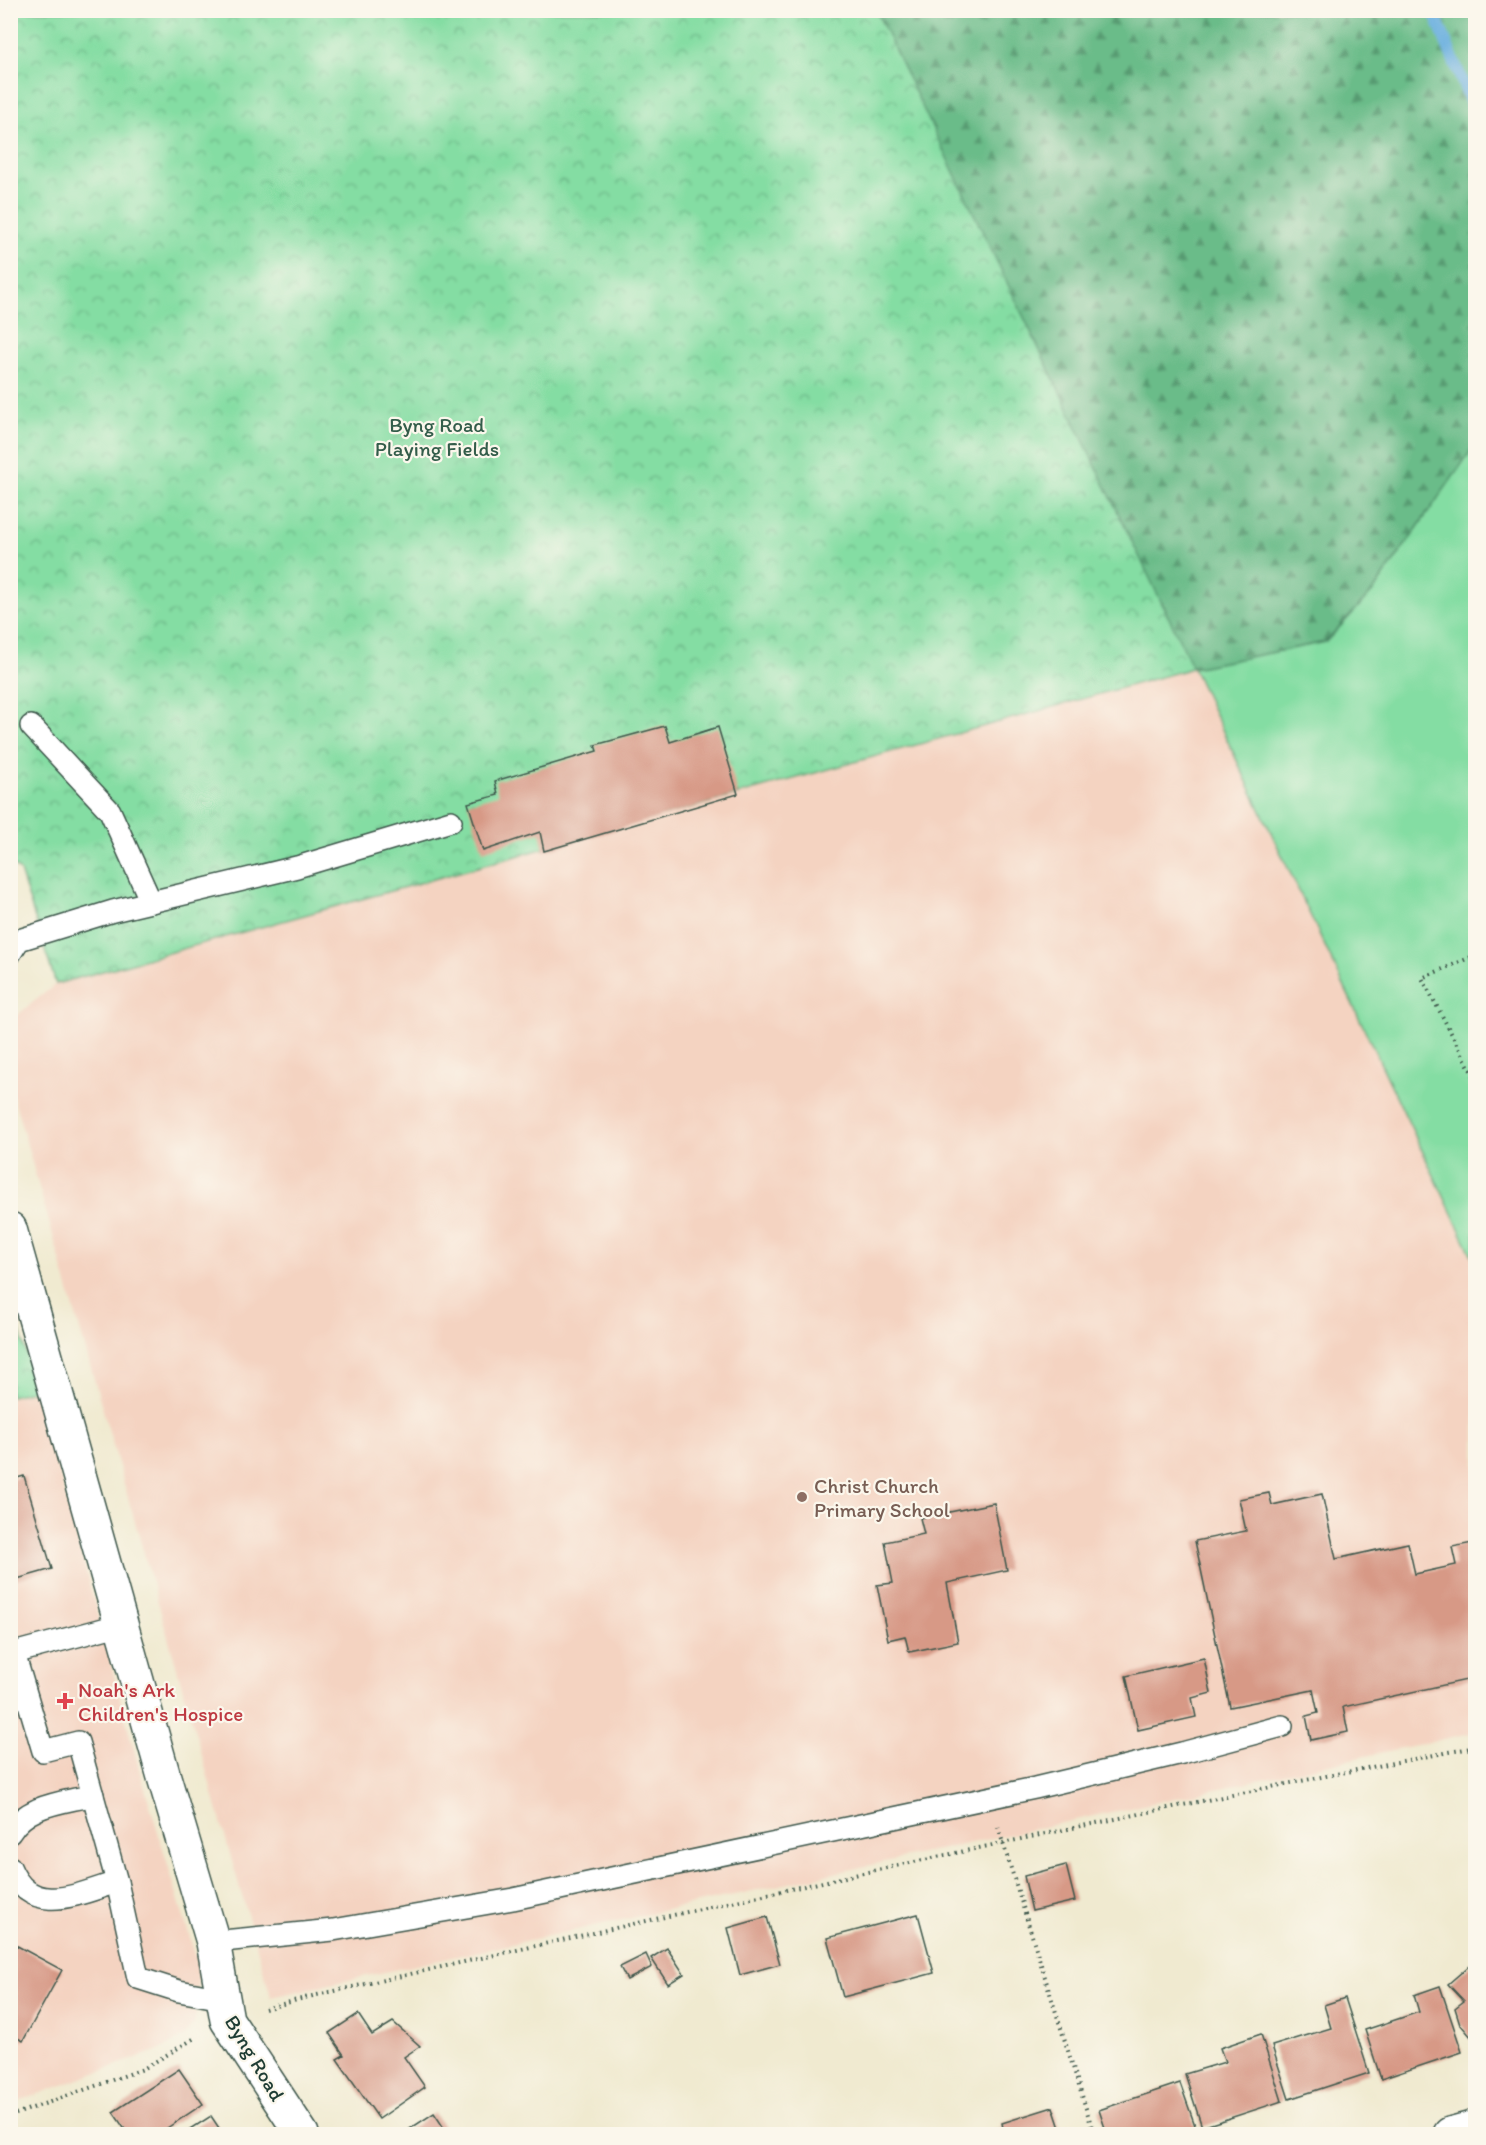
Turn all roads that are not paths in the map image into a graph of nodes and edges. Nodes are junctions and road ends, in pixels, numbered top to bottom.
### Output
1 (31, 726) dead end
2 (451, 821) dead end
3 (151, 902) junction
4 (10, 954) edge
5 (10, 1229) edge
6 (122, 1624) junction
7 (12, 1654) edge
8 (1282, 1726) dead end
9 (93, 1795) junction
10 (10, 1833) edge
11 (10, 1867) edge
12 (117, 1882) junction
13 (213, 1942) junction
14 (225, 2009) junction
15 (1476, 2127) edge
16 (302, 2134) edge
17 (1450, 2134) edge

1 - 3 lane
2 - 3 lane
3 - 4 lane
5 - 6 street, Byng Road
6 - 7 lane
6 - 13 street, Byng Road
7 - 9 lane
8 - 13 lane
9 - 10 lane
9 - 12 lane
11 - 12 lane
12 - 14 lane
13 - 14 street, Byng Road
14 - 16 street, Byng Road
15 - 17 street

